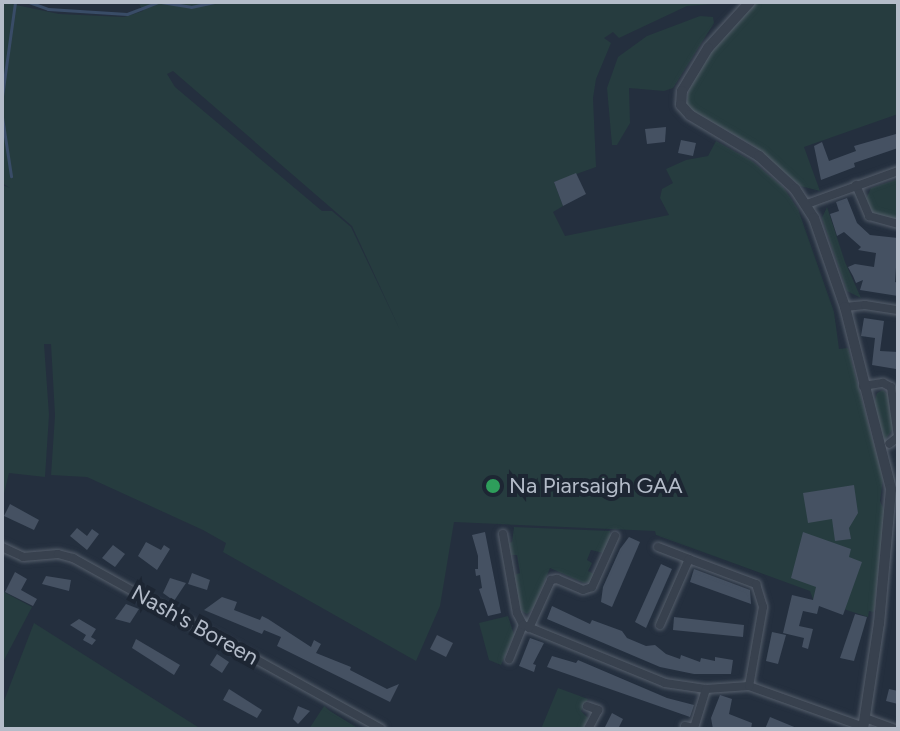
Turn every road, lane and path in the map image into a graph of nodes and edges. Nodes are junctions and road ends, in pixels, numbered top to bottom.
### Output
1 (750, 2) edge
2 (898, 171) edge
3 (856, 185) junction
4 (807, 204) junction
5 (898, 224) edge
6 (845, 307) junction
7 (898, 310) edge
8 (863, 386) junction
9 (889, 444) dead end
10 (894, 489) edge
11 (503, 534) dead end
12 (615, 536) dead end
13 (2, 547) edge
14 (658, 547) dead end
15 (689, 559) junction
16 (660, 625) dead end
17 (526, 626) junction
18 (509, 659) dead end
19 (749, 686) junction
20 (706, 689) junction
21 (587, 706) dead end
22 (864, 725) edge
23 (685, 726) dead end
24 (381, 729) edge
25 (588, 729) edge
26 (895, 729) edge

1 - 4 street
2 - 3 street
3 - 4 street
3 - 5 street
4 - 6 street
6 - 7 street
6 - 8 street
8 - 9 street
8 - 10 street
10 - 22 street
11 - 17 street
12 - 17 street
13 - 24 street, Nash's Boreen
14 - 15 street
15 - 16 street
15 - 19 street
17 - 18 street
17 - 20 street
19 - 20 street
19 - 22 street
20 - 23 street
21 - 25 street
22 - 26 street

